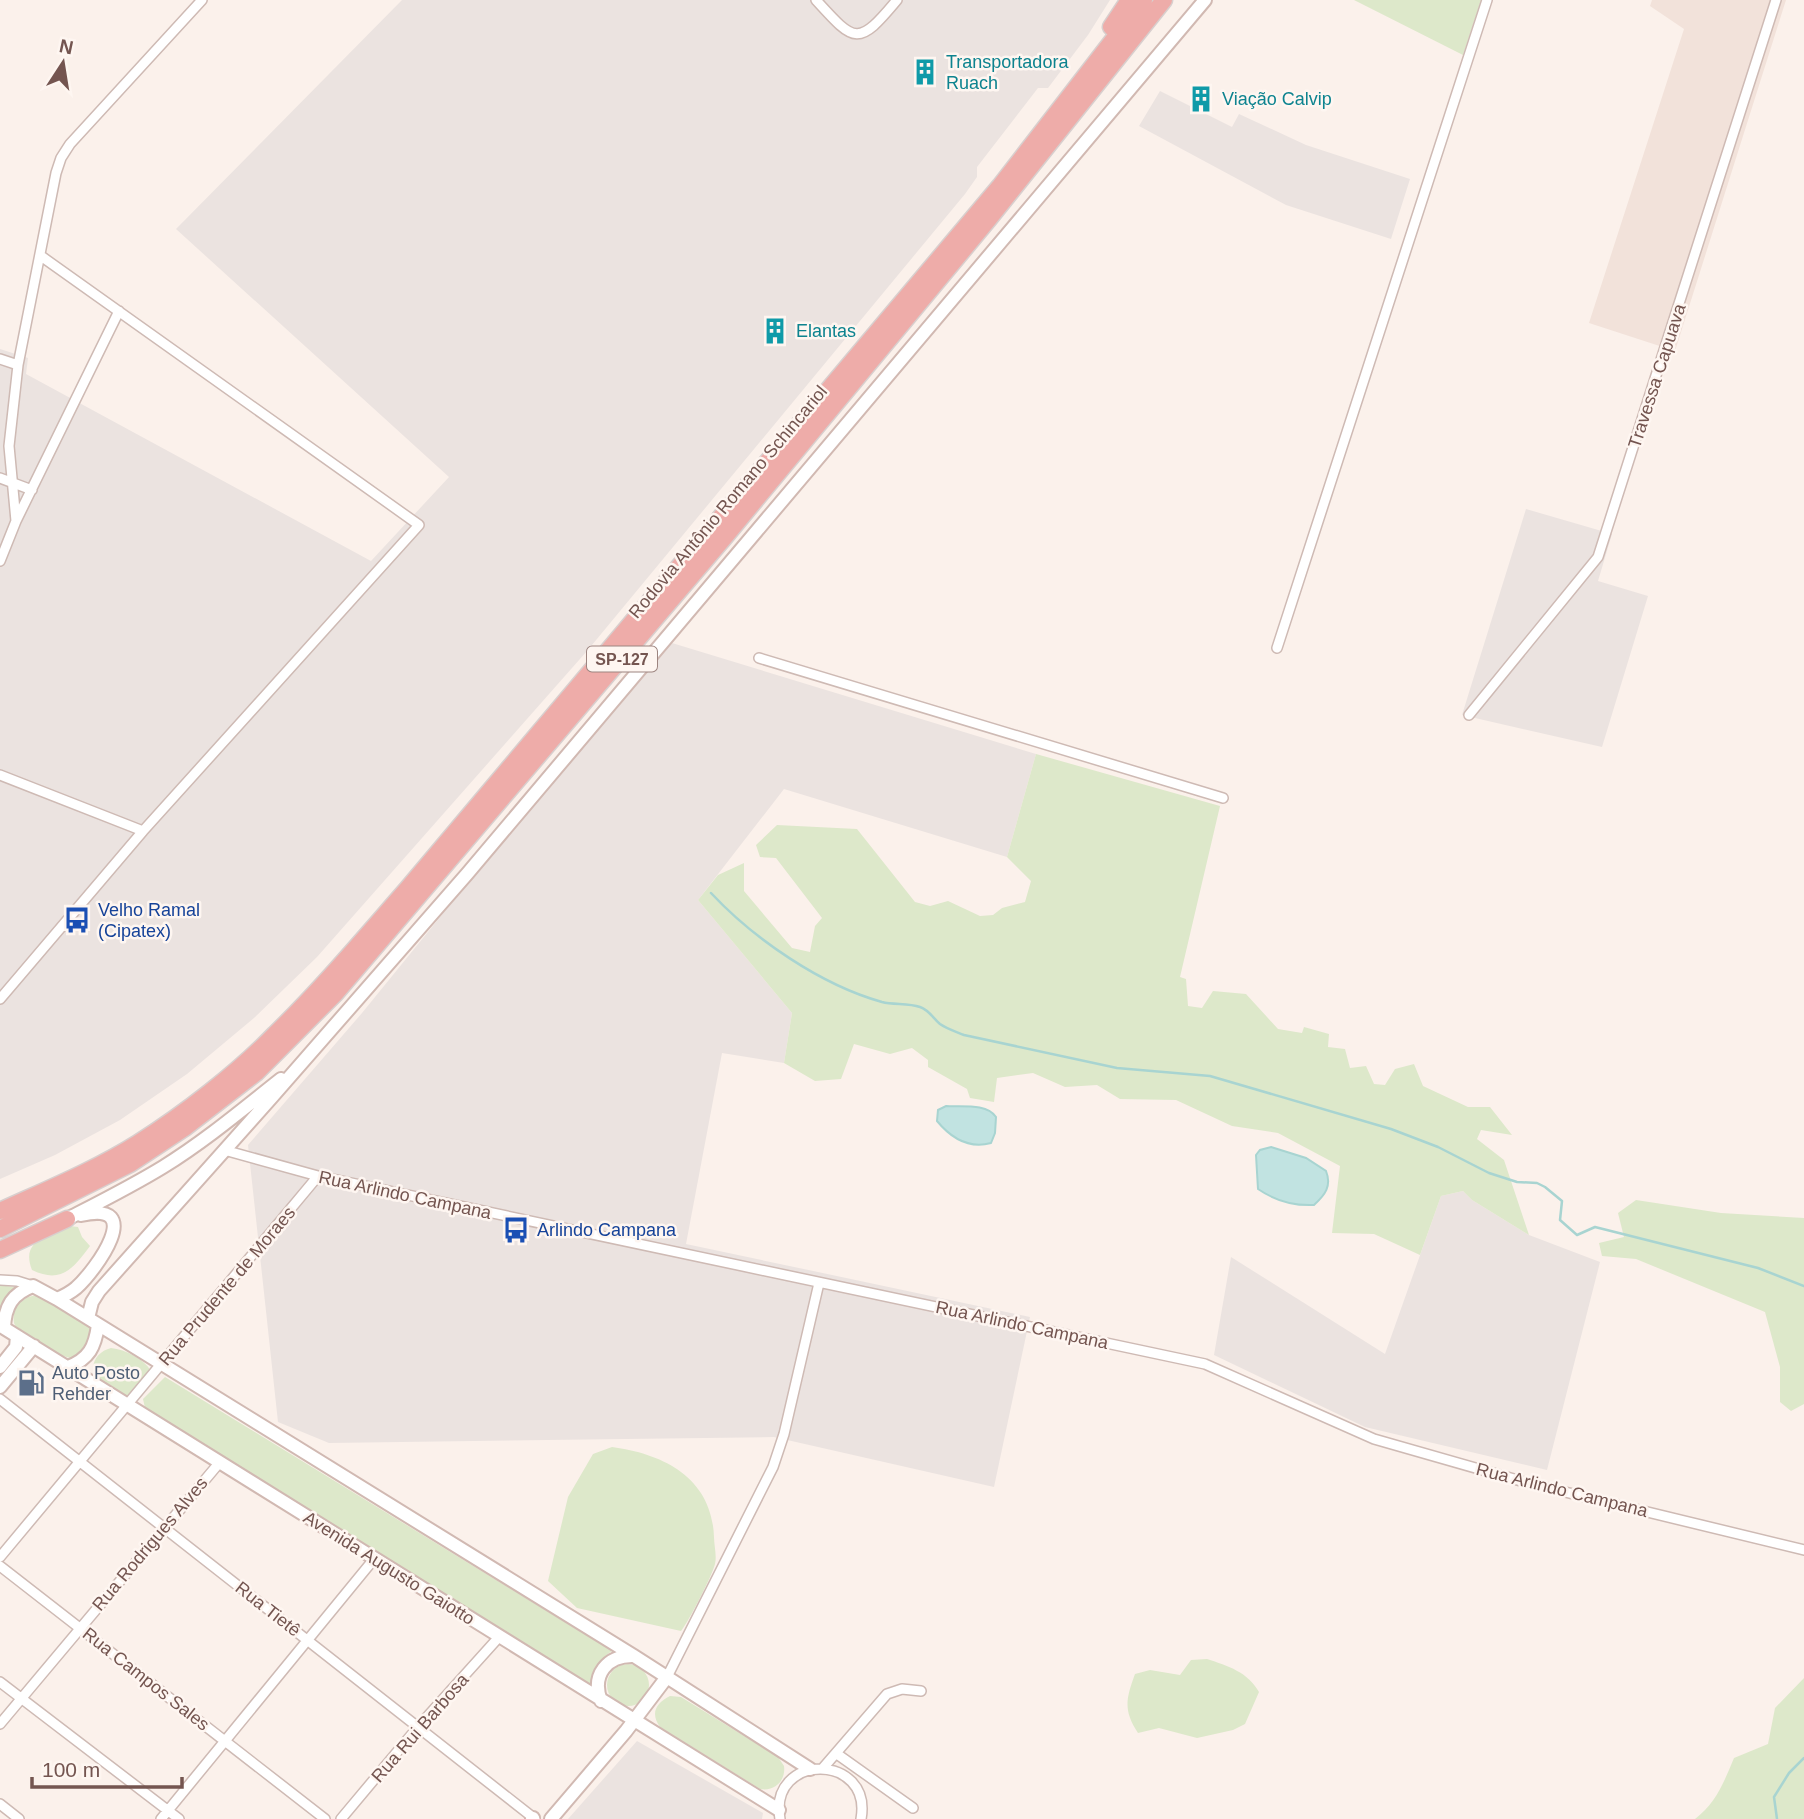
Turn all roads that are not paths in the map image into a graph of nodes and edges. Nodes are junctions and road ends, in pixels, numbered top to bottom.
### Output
1 (202, 0) edge
2 (816, 0) edge
3 (897, 0) edge
4 (1129, 0) edge
5 (1144, 0) edge
6 (1164, 0) edge
7 (1174, 0) edge
8 (1205, 0) edge
9 (1487, 0) edge
10 (1776, 0) edge
11 (1129, 45) junction
12 (1061, 105) junction
13 (41, 256) junction
14 (119, 311) junction
15 (0, 359) edge
16 (18, 365) junction
17 (0, 478) edge
18 (11, 482) junction
19 (32, 489) junction
20 (16, 521) junction
21 (0, 561) edge
22 (1277, 648) dead end
23 (758, 658) dead end
24 (1469, 715) dead end
25 (0, 775) edge
26 (1223, 798) dead end
27 (143, 831) junction
28 (0, 999) edge
29 (300, 1063) junction
30 (224, 1150) junction
31 (318, 1176) junction
32 (0, 1211) edge
33 (67, 1219) junction
34 (0, 1228) edge
35 (0, 1250) edge
36 (0, 1280) edge
37 (819, 1283) junction
38 (33, 1286) junction
39 (57, 1299) junction
40 (93, 1322) junction
41 (2, 1327) edge
42 (17, 1336) junction
43 (34, 1346) junction
44 (161, 1365) junction
45 (0, 1367) edge
46 (68, 1367) junction
47 (0, 1387) edge
48 (0, 1399) edge
49 (129, 1405) junction
50 (80, 1461) junction
51 (220, 1462) junction
52 (164, 1527) junction
53 (1804, 1550) edge
54 (0, 1557) edge
55 (374, 1559) junction
56 (0, 1566) edge
57 (79, 1628) junction
58 (499, 1637) junction
59 (309, 1641) junction
60 (634, 1656) junction
61 (667, 1677) junction
62 (0, 1682) edge
63 (921, 1691) dead end
64 (22, 1698) junction
65 (601, 1700) junction
66 (0, 1724) edge
67 (630, 1726) junction
68 (418, 1727) junction
69 (225, 1741) junction
70 (838, 1754) junction
71 (823, 1768) junction
72 (810, 1769) junction
73 (0, 1804) edge
74 (913, 1808) dead end
75 (168, 1811) junction
76 (780, 1816) edge
77 (19, 1819) edge
78 (161, 1819) edge
79 (179, 1819) edge
80 (325, 1819) edge
81 (341, 1819) edge
82 (534, 1819) edge
83 (551, 1819) edge
84 (861, 1819) edge

1 - 13 street
2 - 3 street
4 - 12 highway
5 - 12 highway, Rodovia Antônio Romano Schincariol / SP-127
6 - 11 highway, Rodovia Antônio Romano Schincariol / SP-127
7 - 11 highway
8 - 29 street
9 - 22 street
10 - 24 street, Travessa Capuava
11 - 34 highway, Rodovia Antônio Romano Schincariol / SP-127
12 - 32 highway, Rodovia Antônio Romano Schincariol / SP-127
13 - 14 street
13 - 16 street
14 - 19 street
14 - 27 street
15 - 16 street
16 - 18 street
17 - 18 street
18 - 19 street
18 - 20 street
19 - 20 street
20 - 21 street
23 - 26 street
25 - 27 street
27 - 28 street
29 - 30 street
29 - 33 street
30 - 31 street, Rua Arlindo Campana
30 - 40 street
31 - 37 street, Rua Arlindo Campana
31 - 44 street, Rua Prudente de Moraes
33 - 35 highway
33 - 39 street
36 - 38 street
37 - 53 street, Rua Arlindo Campana
37 - 61 street
38 - 39 street
38 - 41 street
39 - 40 street
40 - 44 street
40 - 46 street
41 - 42 street, Avenida Augusto Gaiotto
42 - 43 street, Avenida Augusto Gaiotto
42 - 45 street
43 - 46 street, Avenida Augusto Gaiotto
43 - 47 street
44 - 49 street, Rua Prudente de Moraes
44 - 60 street
46 - 49 street, Avenida Augusto Gaiotto
48 - 50 street, Rua Tietê
49 - 50 street, Rua Prudente de Moraes
49 - 51 street, Avenida Augusto Gaiotto
50 - 52 street, Rua Tietê
50 - 54 street, Rua Prudente de Moraes
51 - 52 street, Rua Rodrigues Alves
51 - 55 street, Avenida Augusto Gaiotto
52 - 57 street, Rua Rodrigues Alves
52 - 59 street, Rua Tietê
55 - 58 street, Avenida Augusto Gaiotto
55 - 59 street
56 - 57 street, Rua Campos Sales
57 - 64 street, Rua Rodrigues Alves
57 - 69 street, Rua Campos Sales
58 - 65 street, Avenida Augusto Gaiotto
58 - 68 street, Rua Rui Barbosa
59 - 68 street, Rua Tietê
59 - 69 street
60 - 61 street
60 - 65 street
61 - 67 street
61 - 72 street
62 - 64 street
63 - 70 street
64 - 66 street, Rua Rodrigues Alves
64 - 75 street
65 - 67 street, Avenida Augusto Gaiotto
67 - 76 street, Avenida Augusto Gaiotto
67 - 83 street
68 - 81 street, Rua Rui Barbosa
68 - 82 street, Rua Tietê
69 - 75 street
69 - 80 street, Rua Campos Sales
70 - 71 street
70 - 74 street
71 - 72 street
71 - 84 street
72 - 76 street
73 - 77 street
75 - 78 street
75 - 79 street

